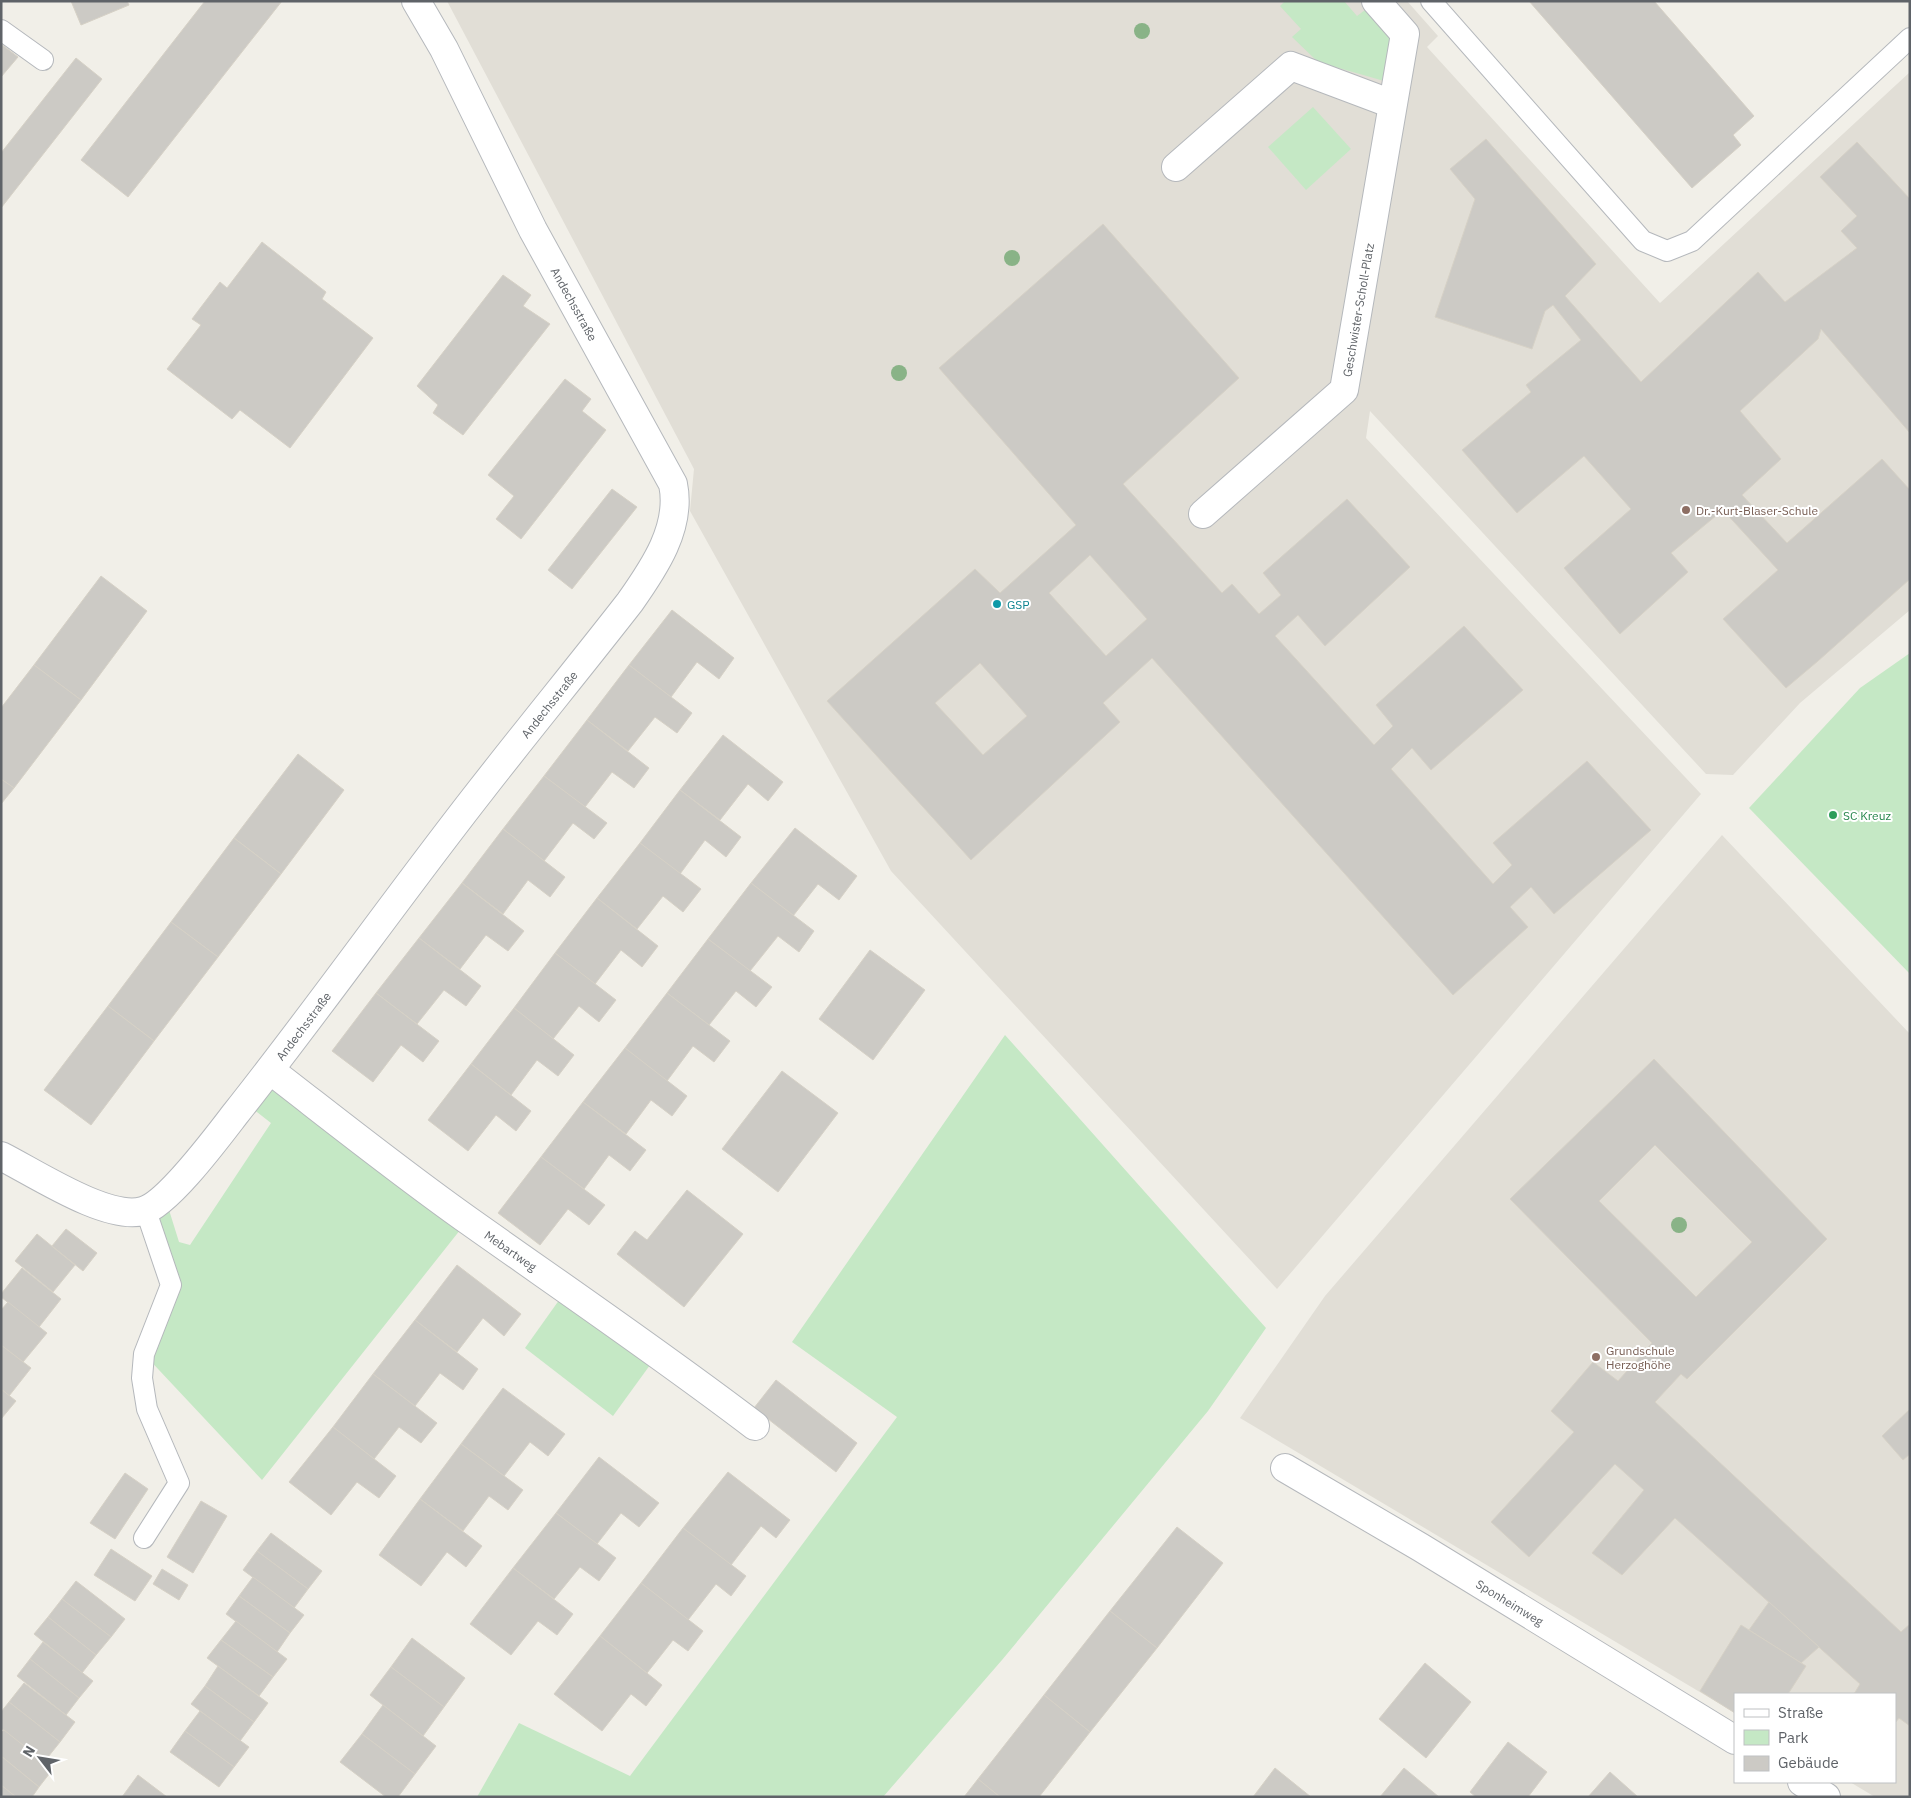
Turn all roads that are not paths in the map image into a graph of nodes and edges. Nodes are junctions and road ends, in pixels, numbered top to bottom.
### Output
1 (416, 1) edge
2 (1376, 1) edge
3 (1436, 7) edge
4 (1, 30) edge
5 (1910, 38) edge
6 (43, 60) dead end
7 (1392, 104) junction
8 (1176, 167) dead end
9 (1204, 514) dead end
10 (270, 1070) junction
11 (1, 1156) edge
12 (146, 1211) junction
13 (755, 1426) dead end
14 (1285, 1468) dead end
15 (144, 1538) dead end
16 (1734, 1739) edge
17 (1804, 1783) edge
18 (1826, 1797) edge

1 - 10 street, Andechsstraße
2 - 7 street, Geschwister-Scholl-Platz
3 - 5 lane
4 - 6 lane
7 - 8 street
7 - 9 street, Geschwister-Scholl-Platz
10 - 12 street, Andechsstraße
10 - 13 street, Mebartweg
11 - 12 street
12 - 15 lane
14 - 16 street, Sponheimweg
17 - 18 street

